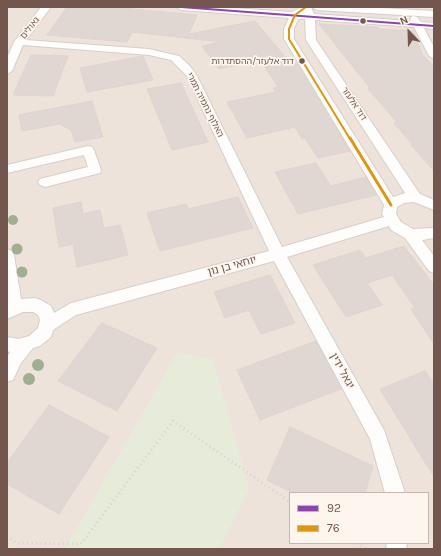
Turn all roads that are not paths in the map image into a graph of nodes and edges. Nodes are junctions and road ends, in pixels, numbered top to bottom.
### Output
1 (46, 7) edge
2 (181, 7) edge
3 (317, 7) edge
4 (308, 10) edge
5 (420, 10) edge
6 (253, 12) junction
7 (410, 12) junction
8 (434, 14) edge
9 (295, 15) junction
10 (427, 25) edge
11 (289, 39) junction
12 (19, 42) junction
13 (434, 56) edge
14 (7, 71) edge
15 (7, 169) edge
16 (45, 182) dead end
17 (414, 197) junction
18 (391, 205) junction
19 (434, 205) edge
20 (391, 220) junction
21 (434, 233) edge
22 (410, 234) junction
23 (278, 254) junction
24 (7, 255) edge
25 (434, 267) edge
26 (41, 307) junction
27 (11, 310) edge
28 (71, 310) junction
29 (47, 326) junction
30 (7, 344) edge
31 (27, 344) junction
32 (7, 374) edge
33 (395, 492) edge

1 - 12 street, גאולים
2 - 6 street
3 - 7 street
4 - 9 street
4 - 10 street
4 - 17 street, דוד אלעזר
5 - 7 street
5 - 8 street
5 - 10 street
6 - 9 street
6 - 11 street, דוד אלעזר
7 - 10 street
9 - 11 street
10 - 13 street
11 - 18 street, דוד אלעזר
12 - 14 street, גאולים
12 - 23 street, האלוף נחמיה תמרי
15 - 16 street
17 - 18 street
17 - 19 street
18 - 20 street
20 - 22 street
20 - 23 street, יוחאי בן נון
21 - 22 street
22 - 25 street
23 - 28 street, יוחאי בן נון
23 - 33 street, יגאל ידין
24 - 27 street
26 - 27 street, יוחאי בן נון
26 - 28 street, יוחאי בן נון
26 - 29 street
28 - 29 street, יוחאי בן נון
29 - 31 street, יוחאי בן נון
30 - 31 street
31 - 32 street

